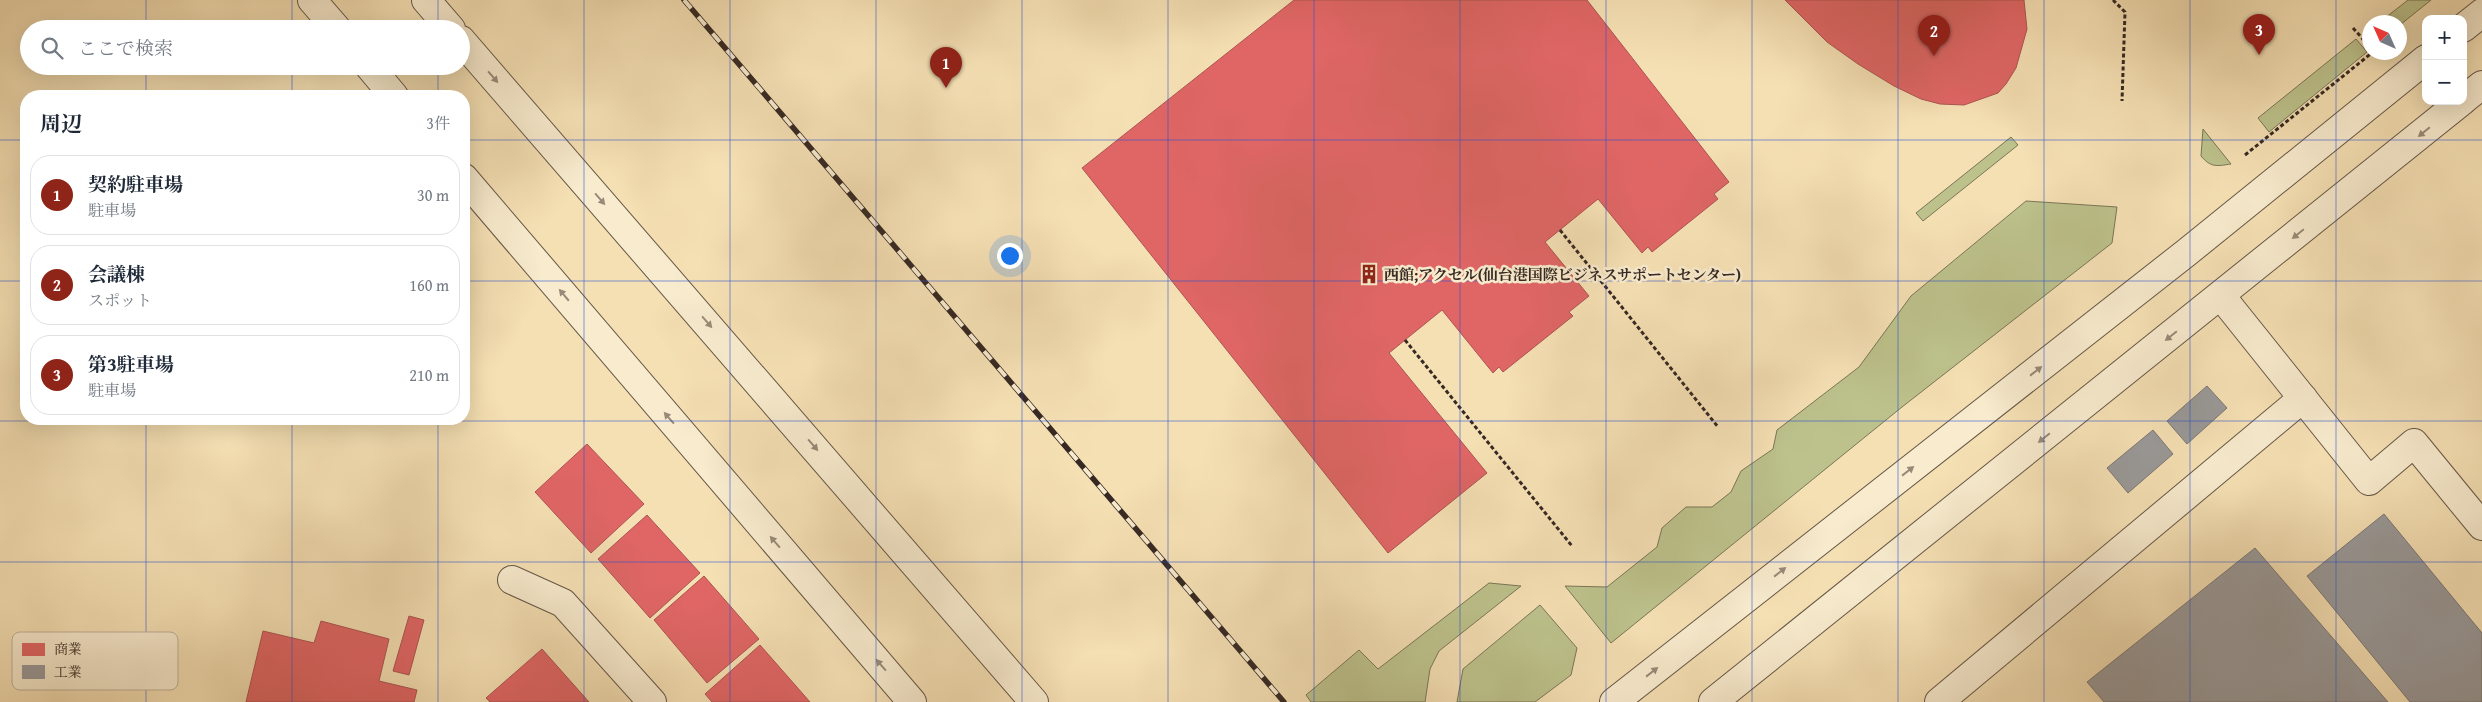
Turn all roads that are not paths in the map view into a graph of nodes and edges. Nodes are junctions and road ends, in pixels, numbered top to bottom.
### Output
1 (312, 0) edge
2 (426, 0) edge
3 (2482, 13) edge
4 (329, 20) edge
5 (443, 20) edge
6 (2467, 25) edge
7 (470, 50) edge
8 (2424, 60) edge
9 (376, 75) edge
10 (2482, 85) edge
11 (389, 90) edge
12 (2467, 98) edge
13 (2458, 105) edge
14 (470, 185) edge
15 (2221, 296) junction
16 (2303, 398) junction
17 (2482, 526) edge
18 (512, 580) dead end
19 (652, 702) edge
20 (912, 702) edge
21 (1034, 702) edge
22 (1614, 702) edge
23 (1713, 702) edge
24 (1938, 702) edge

1 - 4 street
2 - 5 street
3 - 6 street
7 -> 21 street
22 -> 8 street
9 - 11 street
10 - 12 street
13 -> 15 street
20 -> 14 street
15 - 16 street
15 -> 23 street
16 - 17 street
16 - 24 street
18 - 19 street

